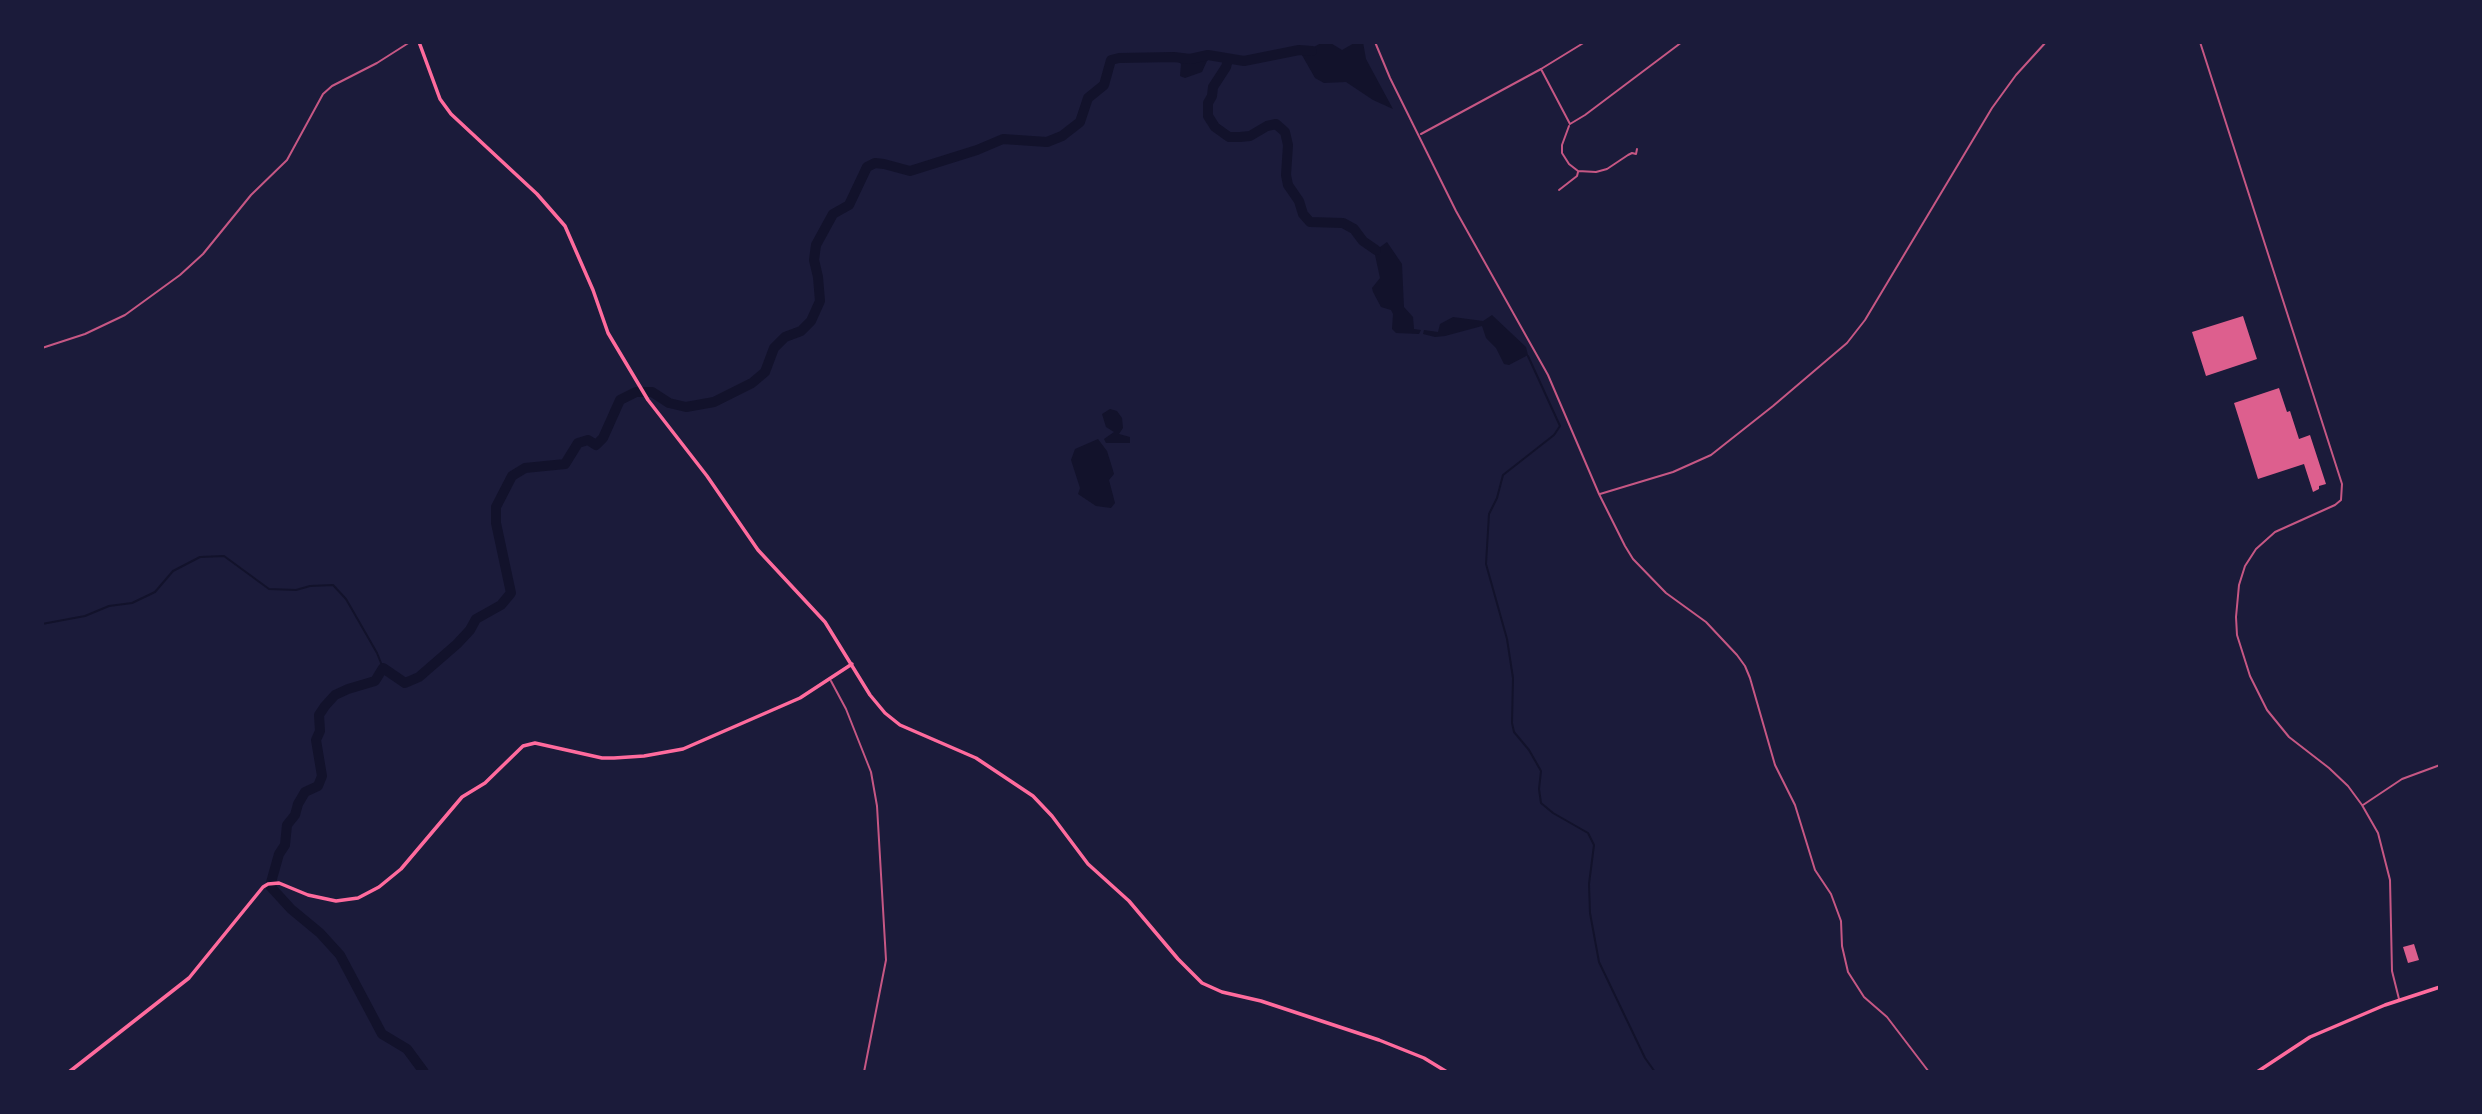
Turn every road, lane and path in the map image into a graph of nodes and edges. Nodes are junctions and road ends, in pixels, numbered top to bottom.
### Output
1 (410, 42) edge
2 (419, 42) edge
3 (1375, 42) edge
4 (1585, 42) edge
5 (1682, 42) edge
6 (2046, 42) edge
7 (2200, 42) edge
8 (1541, 69) junction
9 (1570, 124) junction
10 (1420, 135) junction
11 (1637, 149) dead end
12 (1578, 171) junction
13 (1560, 182) dead end
14 (1563, 187) junction
15 (1559, 190) dead end
16 (42, 348) edge
17 (1599, 494) junction
18 (852, 664) junction
19 (831, 680) junction
20 (2440, 765) edge
21 (2362, 805) junction
22 (2440, 987) edge
23 (2399, 1000) junction
24 (69, 1072) edge
25 (864, 1072) edge
26 (1447, 1072) edge
27 (1929, 1072) edge
28 (2257, 1072) edge

1 - 16 street
2 - 18 main road
3 - 10 street
4 - 8 street
5 - 9 street
6 - 17 street
7 - 21 street
8 - 9 street
8 - 10 street
9 - 12 street
10 - 17 street
11 - 12 street
12 - 14 street
13 - 14 street
14 - 15 street
17 - 27 street
18 - 19 main road
18 - 26 main road
19 - 24 main road
19 - 25 street
20 - 21 street
21 - 23 street
22 - 23 main road
23 - 28 main road

